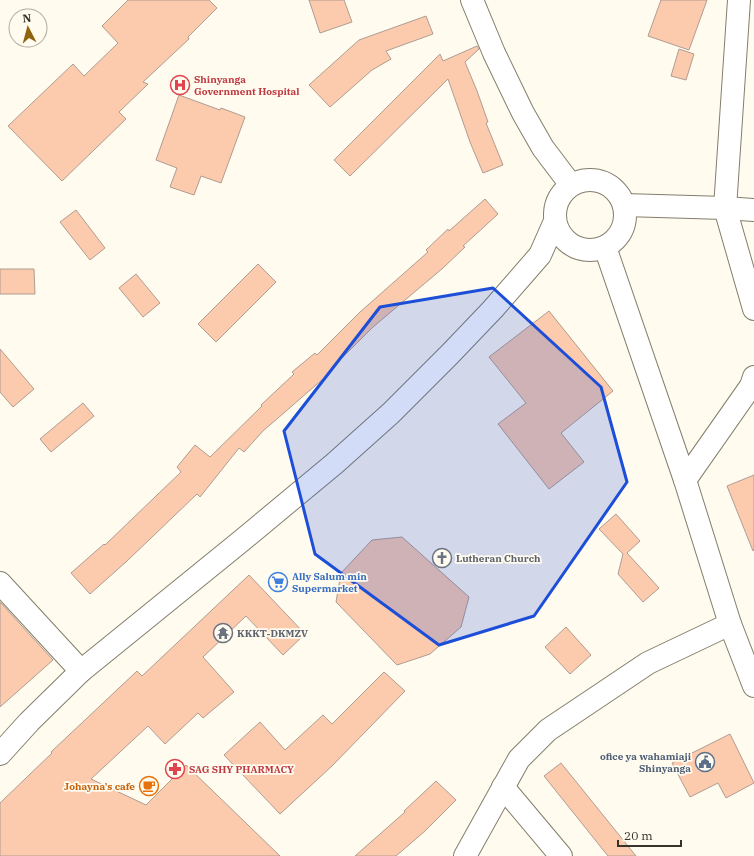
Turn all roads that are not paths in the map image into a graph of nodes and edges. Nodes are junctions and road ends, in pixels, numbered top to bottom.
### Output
1 (472, 0) edge
2 (740, 0) edge
3 (572, 185) junction
4 (624, 205) junction
5 (725, 208) junction
6 (754, 210) edge
7 (555, 221) junction
8 (605, 247) junction
9 (754, 310) edge
10 (754, 377) edge
11 (684, 480) junction
12 (0, 583) edge
13 (730, 624) junction
14 (747, 651) edge
15 (81, 671) junction
16 (754, 686) edge
17 (0, 754) edge
18 (503, 787) junction
19 (465, 856) edge
20 (561, 856) edge

1 - 3 street
2 - 5 street
3 - 4 street
3 - 7 street
4 - 5 street
4 - 8 street
5 - 6 street
5 - 9 street
7 - 8 street
7 - 15 street
8 - 11 street
10 - 11 street
11 - 13 street
12 - 15 street
13 - 14 street
13 - 18 street
14 - 16 street
15 - 17 street
18 - 19 street
18 - 20 street

